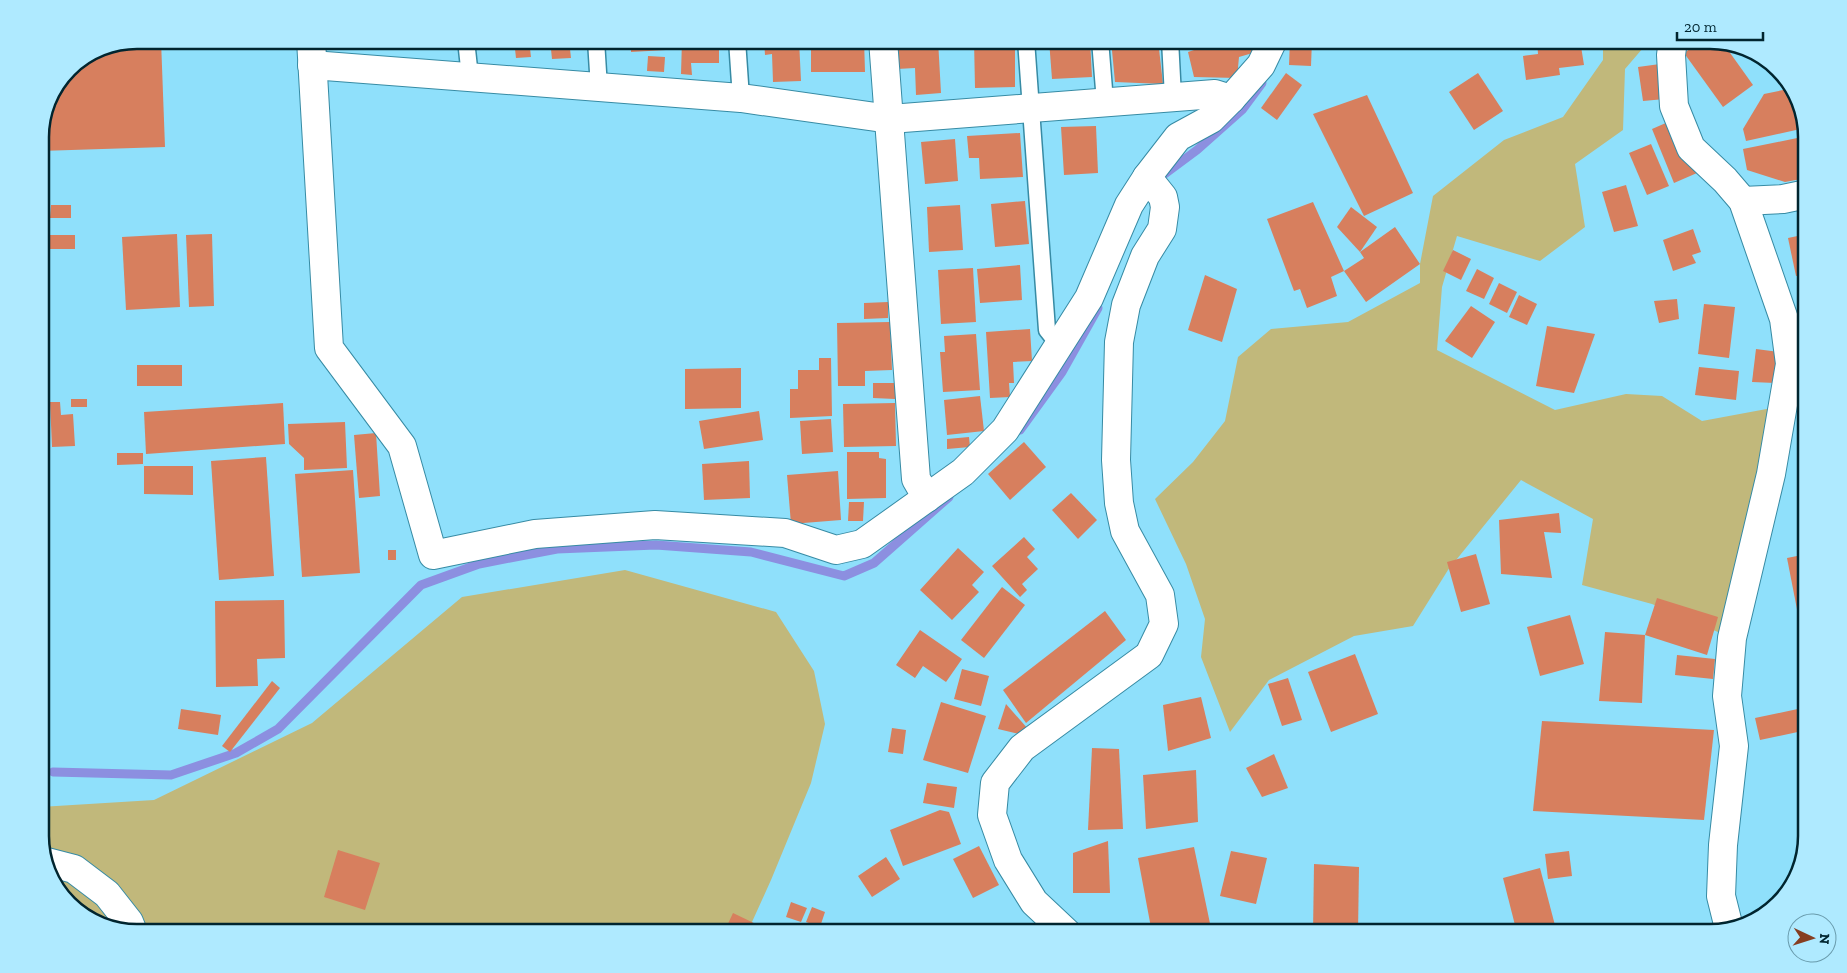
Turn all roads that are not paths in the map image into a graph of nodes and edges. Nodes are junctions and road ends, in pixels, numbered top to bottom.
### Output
1 (467, 49) edge
2 (597, 49) edge
3 (738, 49) edge
4 (885, 49) edge
5 (1027, 49) edge
6 (1101, 49) edge
7 (1170, 49) edge
8 (1269, 49) edge
9 (1671, 49) edge
10 (311, 52) edge
11 (470, 77) junction
12 (599, 88) junction
13 (1173, 97) junction
14 (741, 98) junction
15 (1231, 98) junction
16 (1105, 102) junction
17 (1031, 108) junction
18 (890, 119) junction
19 (1154, 185) junction
20 (1798, 196) edge
21 (1743, 201) junction
22 (1059, 345) junction
23 (927, 498) junction
24 (53, 863) edge
25 (1727, 923) edge
26 (130, 924) edge
27 (1057, 924) edge

1 - 11 lane
2 - 12 lane
3 - 14 lane
4 - 18 street
5 - 17 lane
6 - 16 lane
7 - 13 lane
8 - 15 street
9 - 21 street
10 - 11 street
10 - 23 street
11 - 12 street
12 - 14 street
13 - 15 street
13 - 16 street
14 - 18 street
15 - 19 street
16 - 17 street
17 - 18 street
17 - 22 lane
18 - 23 street
19 - 22 street
19 - 27 street
20 - 21 street
21 - 25 street
22 - 23 street
24 - 26 street

